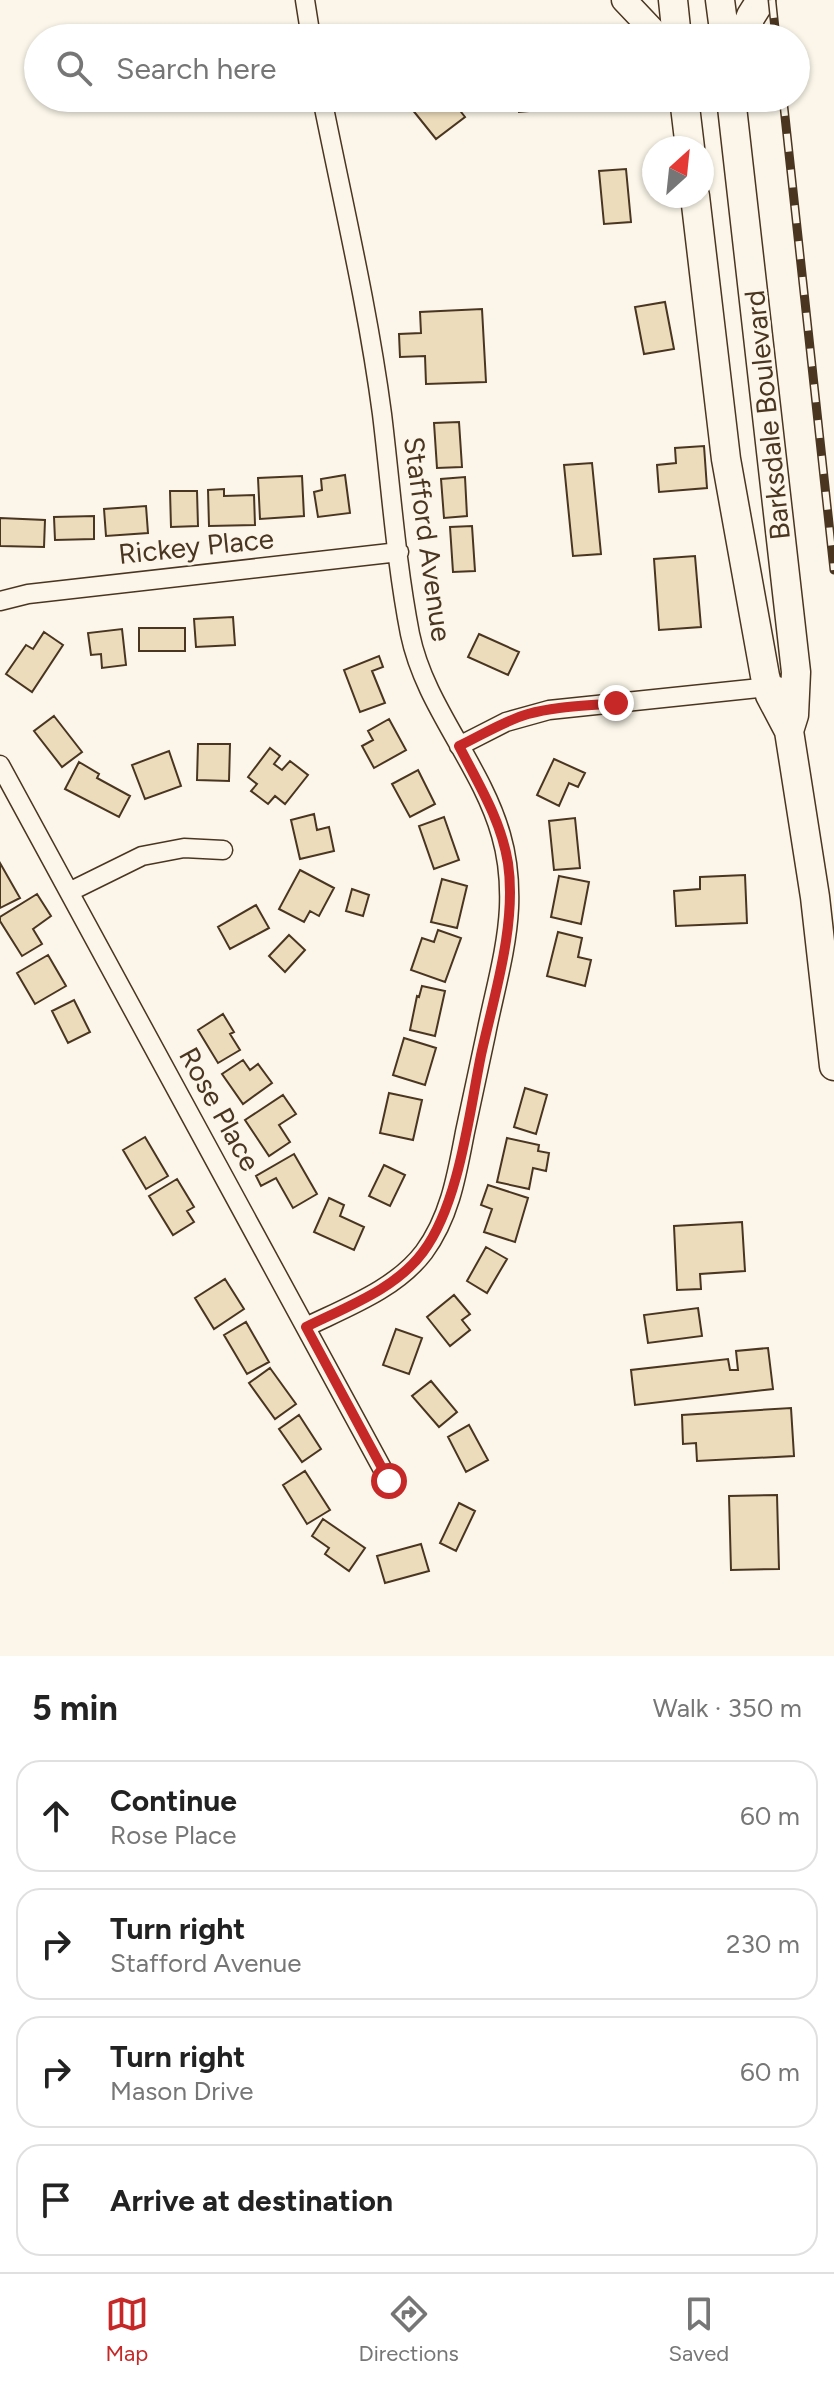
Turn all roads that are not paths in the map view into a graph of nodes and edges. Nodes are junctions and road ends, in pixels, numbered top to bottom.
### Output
1 (305, 0) edge
2 (624, 0) edge
3 (673, 0) edge
4 (720, 0) edge
5 (761, 0) edge
6 (309, 24) edge
7 (647, 24) edge
8 (676, 24) edge
9 (723, 24) edge
10 (748, 24) edge
11 (325, 112) edge
12 (686, 112) edge
13 (733, 112) edge
14 (689, 136) edge
15 (696, 208) edge
16 (760, 349) junction
17 (713, 356) junction
18 (399, 552) junction
19 (0, 601) edge
20 (782, 686) junction
21 (459, 746) junction
22 (0, 765) edge
23 (223, 850) dead end
24 (69, 892) junction
25 (834, 1066) edge
26 (306, 1327) junction
27 (389, 1481) dead end

1 - 6 street
2 - 7 main road
3 - 8 main road
4 - 9 main road
5 - 10 main road
11 - 18 street, Stafford Avenue
12 - 14 main road
13 - 16 main road, Barksdale Boulevard
15 - 17 main road, Barksdale Boulevard
16 - 17 main road
16 - 20 main road, Barksdale Boulevard
17 - 20 main road, Barksdale Boulevard
18 - 19 street, Rickey Place
18 - 21 street, Stafford Avenue
20 - 21 street
20 - 25 main road, Barksdale Boulevard
21 - 26 street, Stafford Avenue
22 - 24 street, Rose Place
23 - 24 street
24 - 26 street, Rose Place
26 - 27 street, Rose Place

